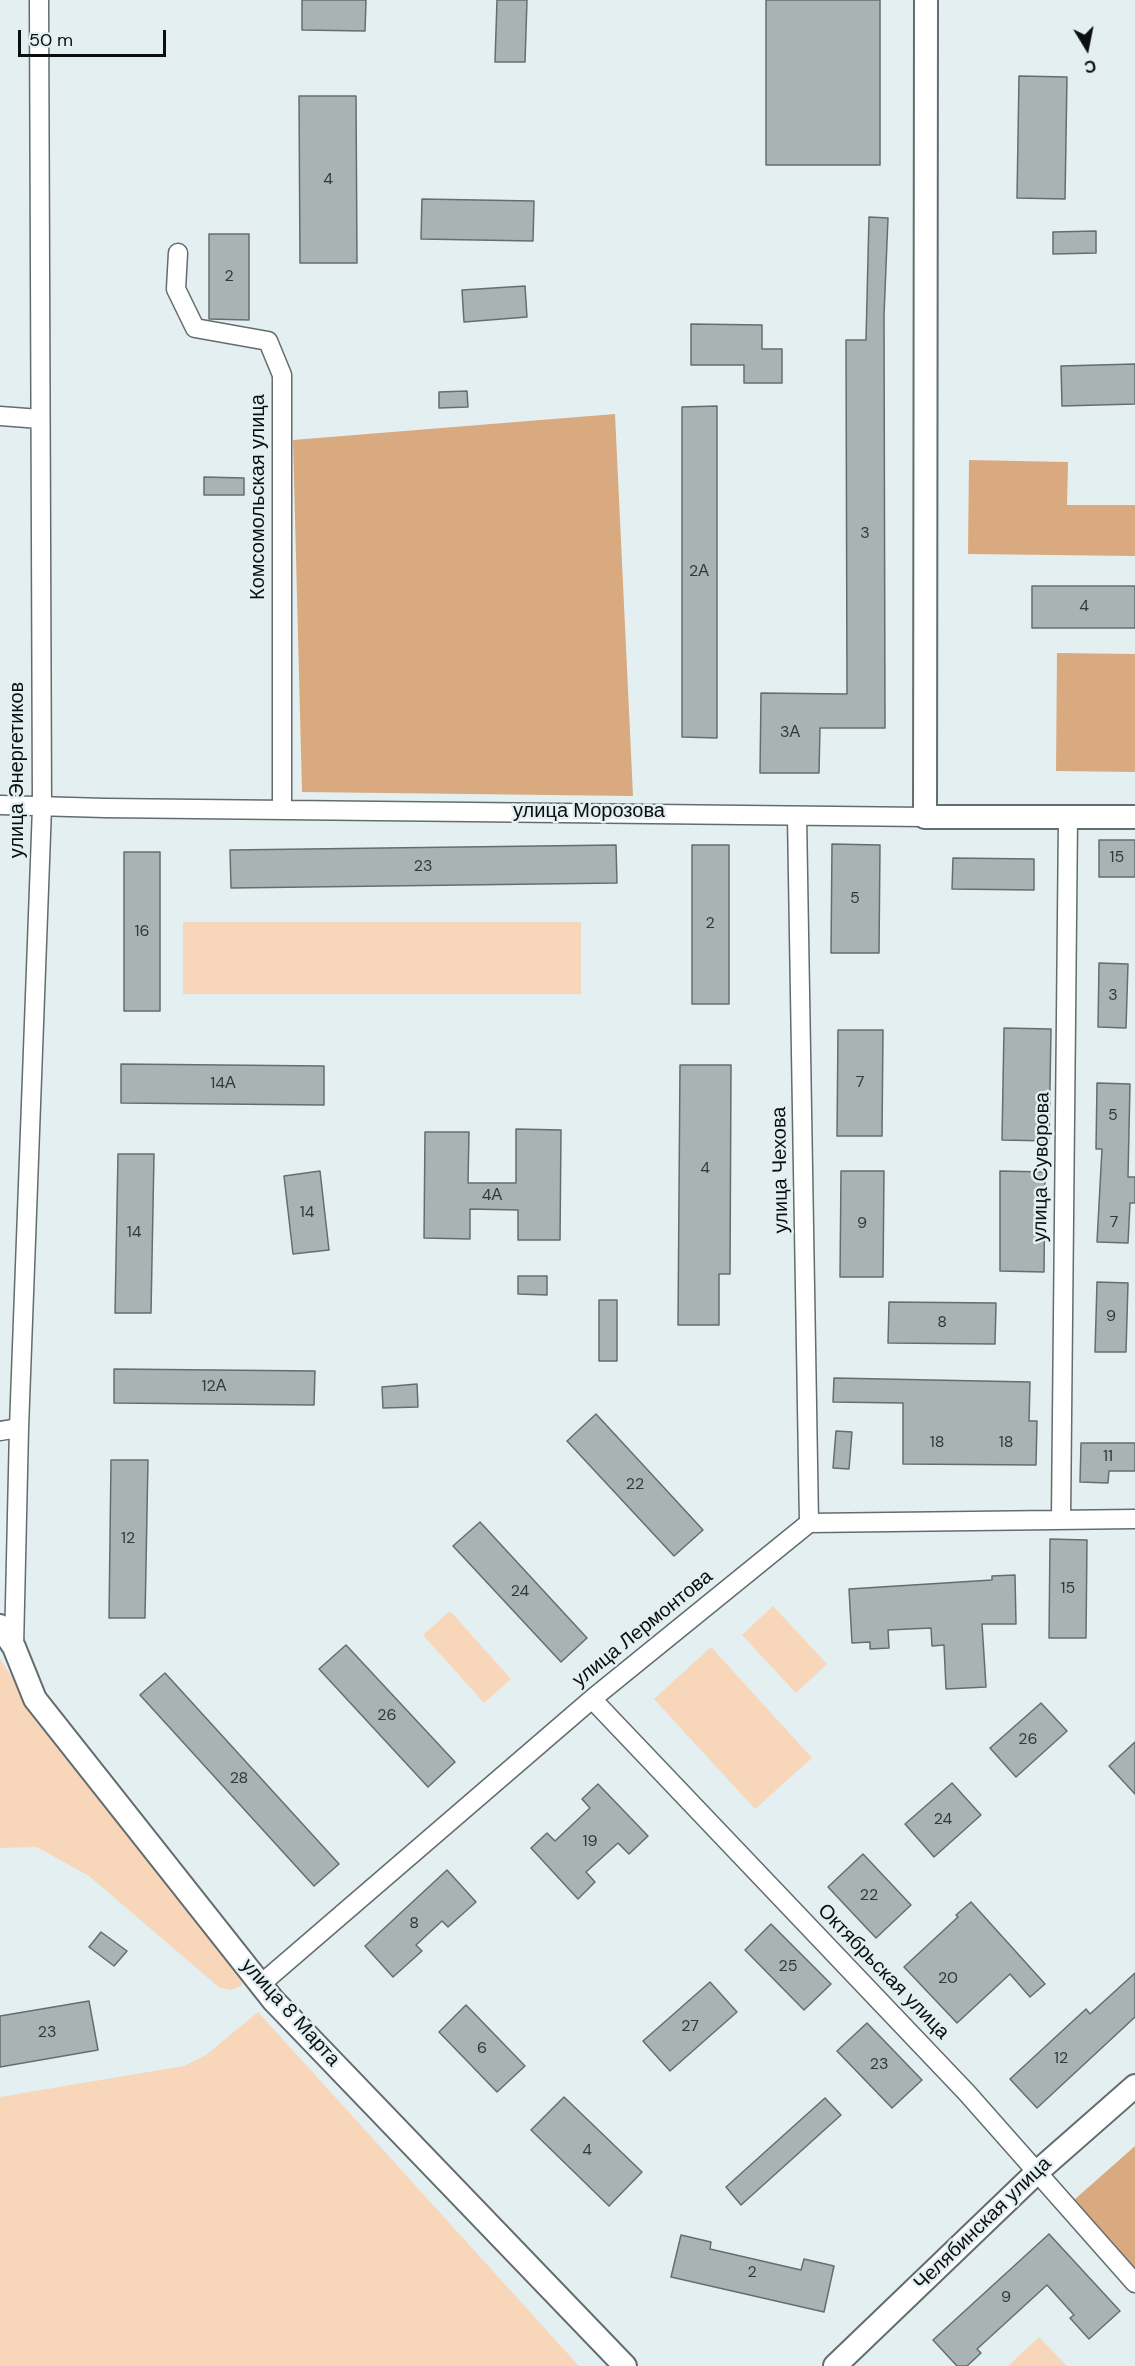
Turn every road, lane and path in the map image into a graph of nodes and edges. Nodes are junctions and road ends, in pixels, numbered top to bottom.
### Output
1 (39, 0) edge
2 (926, 0) edge
3 (178, 253) dead end
4 (0, 416) edge
5 (40, 419) junction
6 (0, 805) edge
7 (42, 807) junction
8 (282, 810) junction
9 (797, 816) junction
10 (925, 817) junction
11 (1068, 817) junction
12 (1135, 817) edge
13 (19, 1428) junction
14 (0, 1431) edge
15 (1061, 1518) junction
16 (1135, 1519) edge
17 (808, 1523) junction
18 (0, 1626) edge
19 (14, 1647) junction
20 (592, 1699) junction
21 (261, 1984) junction
22 (1135, 2086) edge
23 (1036, 2173) junction
24 (1135, 2283) edge
25 (625, 2366) edge
26 (835, 2366) edge

1 - 5 street, улица Энергетиков
2 - 10 street
3 - 8 street, Комсомольская улица
4 - 5 street
5 - 7 street, улица Энергетиков
6 - 7 street, улица Морозова
7 - 8 street, улица Морозова
7 - 13 street, улица Энергетиков
8 - 9 street, улица Морозова
9 - 10 street, улица Морозова
9 - 17 street, улица Чехова
10 - 11 street, улица Морозова
11 - 12 street, улица Морозова
11 - 15 street, улица Суворова
13 - 14 street
13 - 19 street, улица Энергетиков
15 - 16 street
15 - 17 street
17 - 20 street, улица Лермонтова
18 - 19 street, улица 8 Марта
19 - 21 street, улица 8 Марта
20 - 21 street, улица Лермонтова
20 - 23 street, Октябрьская улица
21 - 25 street, улица 8 Марта
22 - 23 street, Челябинская улица
23 - 24 street, Октябрьская улица
23 - 26 street, Челябинская улица

